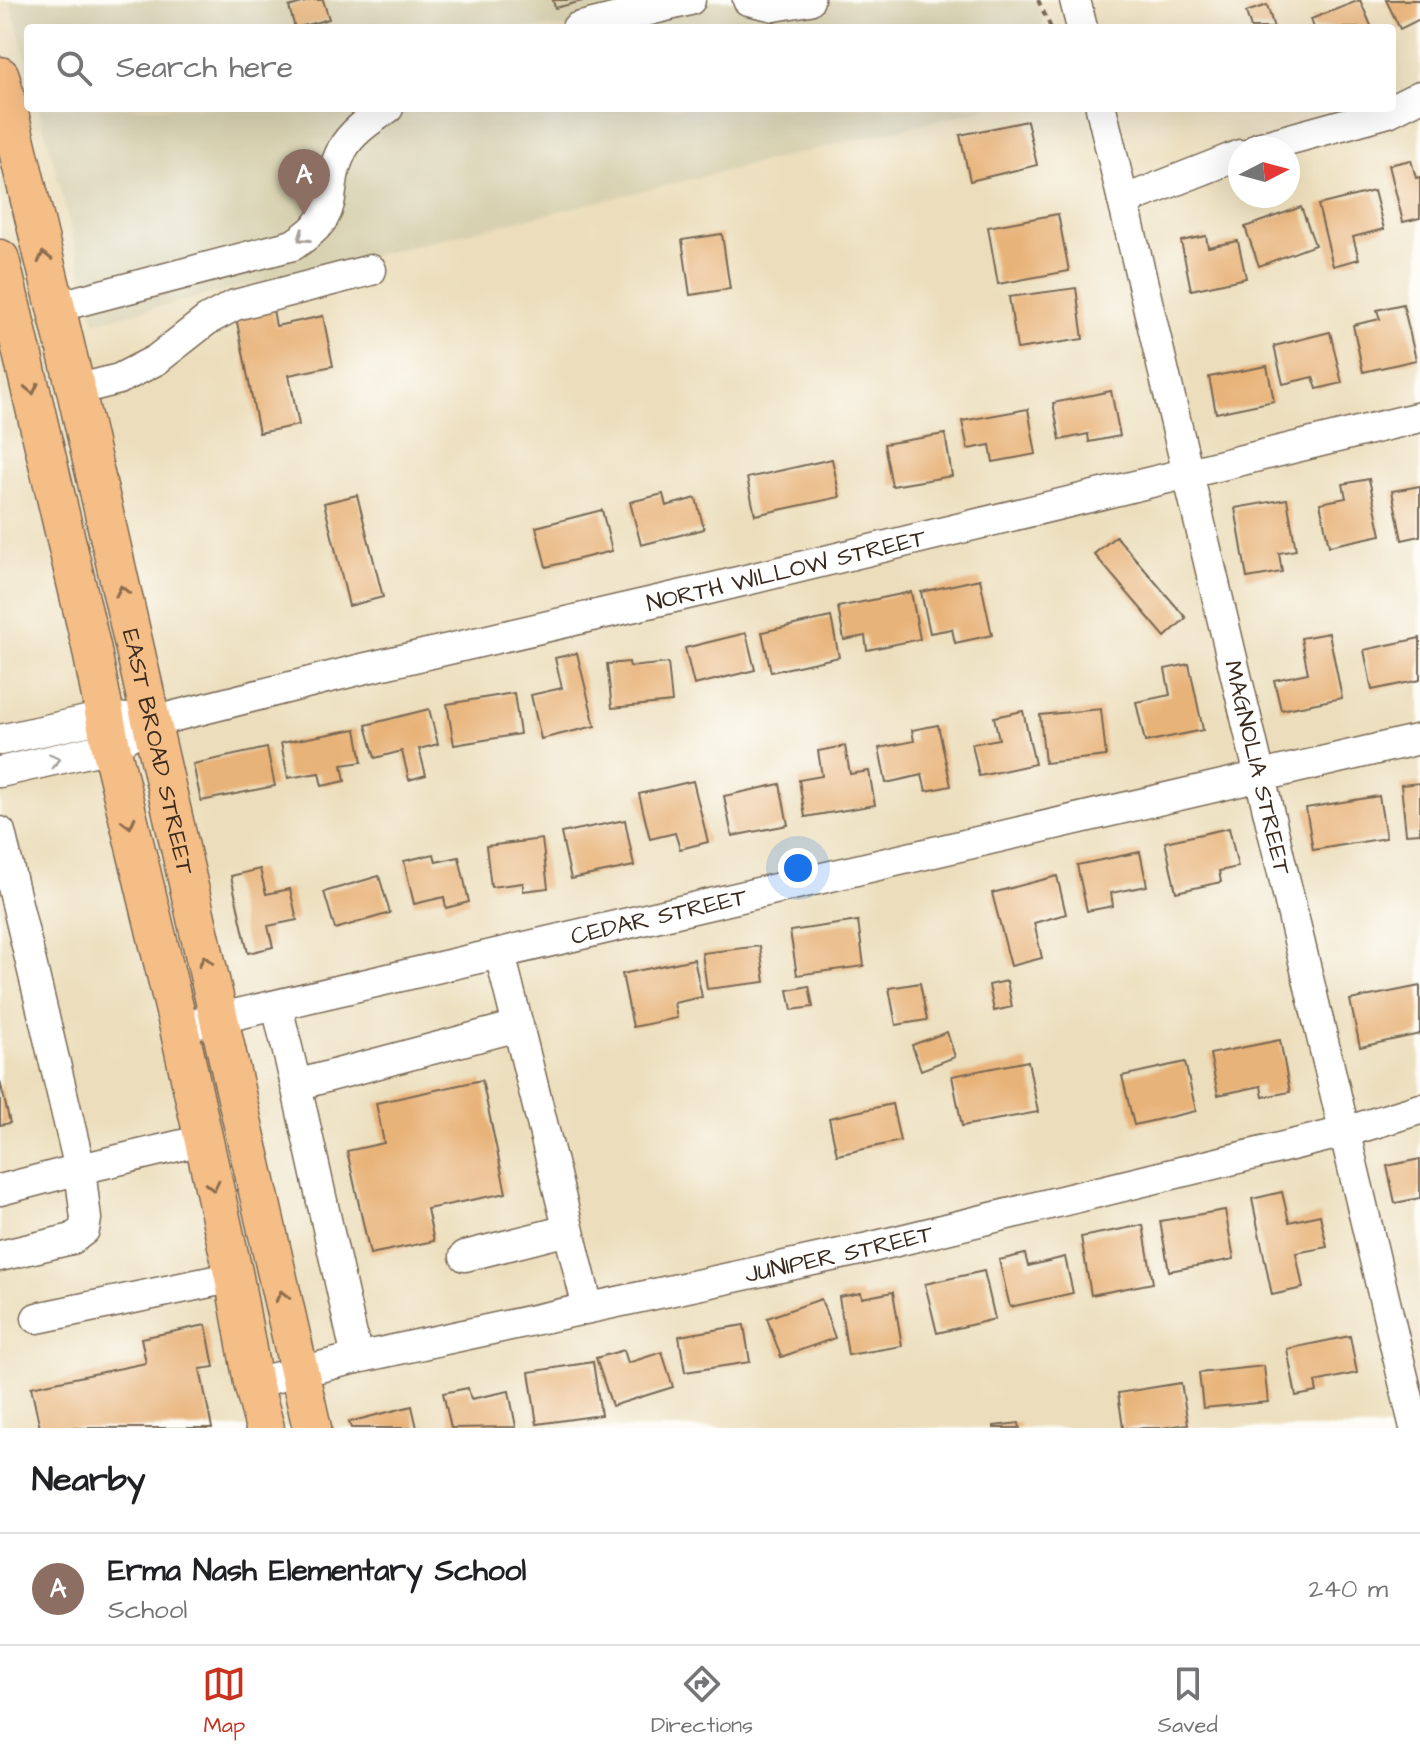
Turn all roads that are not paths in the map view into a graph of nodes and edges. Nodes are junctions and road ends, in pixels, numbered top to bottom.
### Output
1 (690, 0) edge
2 (748, 0) edge
3 (809, 0) edge
4 (1075, 0) edge
5 (593, 24) edge
6 (1081, 24) edge
7 (1, 86) edge
8 (1420, 96) edge
9 (1396, 108) edge
10 (382, 112) edge
11 (1102, 112) edge
12 (1388, 112) edge
13 (1300, 136) edge
14 (1228, 160) edge
15 (1123, 201) junction
16 (0, 259) edge
17 (371, 270) dead end
18 (56, 307) junction
19 (10, 341) edge
20 (76, 390) junction
21 (1420, 417) edge
22 (1187, 472) junction
23 (151, 722) junction
24 (108, 732) junction
25 (1420, 739) edge
26 (0, 740) edge
27 (0, 772) edge
28 (1260, 776) junction
29 (0, 832) edge
30 (6, 881) edge
31 (500, 954) junction
32 (277, 1006) junction
33 (218, 1019) junction
34 (518, 1026) junction
35 (179, 1028) junction
36 (296, 1085) junction
37 (1420, 1109) edge
38 (1345, 1132) junction
39 (203, 1140) junction
40 (80, 1169) junction
41 (0, 1190) edge
42 (568, 1230) junction
43 (0, 1256) edge
44 (465, 1256) dead end
45 (234, 1277) junction
46 (588, 1308) junction
47 (37, 1318) dead end
48 (357, 1358) junction
49 (299, 1372) junction
50 (253, 1383) junction
51 (1412, 1426) edge
52 (265, 1428) edge
53 (312, 1428) edge

1 - 5 street
2 - 3 street
4 - 6 street
18 -> 7 main road, EAST BROAD STREET
8 - 9 street
10 -> 18 street
11 - 15 street, MAGNOLIA STREET
12 - 13 street
14 - 15 street
15 - 22 street, MAGNOLIA STREET
16 - 19 main road, EAST BROAD STREET
17 - 20 street
18 - 20 main road, EAST BROAD STREET
19 -> 24 main road, EAST BROAD STREET
23 -> 20 main road, EAST BROAD STREET
21 - 22 street, NORTH WILLOW STREET
22 - 23 street, NORTH WILLOW STREET
22 - 28 street, MAGNOLIA STREET
23 - 24 street, NORTH WILLOW STREET
33 -> 23 main road, EAST BROAD STREET
24 - 26 street
27 -> 24 street
24 -> 35 main road, EAST BROAD STREET
25 - 28 street, CEDAR STREET
28 - 31 street, CEDAR STREET
28 - 38 street, MAGNOLIA STREET
29 - 30 street
30 - 40 street
31 - 32 street, CEDAR STREET
31 - 34 street
32 - 33 street, CEDAR STREET
32 - 36 street
33 - 35 street, CEDAR STREET
49 -> 33 main road, EAST BROAD STREET
34 - 36 street
34 - 42 street
35 - 39 main road, EAST BROAD STREET
36 - 48 street
37 - 38 street, JUNIPER STREET
38 - 46 street, JUNIPER STREET
38 - 51 street, MAGNOLIA STREET
39 - 40 street
39 -> 45 main road, EAST BROAD STREET
40 - 41 street
40 - 43 street
42 - 44 street
42 - 46 street
45 - 47 street
45 - 50 main road, EAST BROAD STREET
46 - 48 street, JUNIPER STREET
48 - 49 street, JUNIPER STREET
49 - 50 street, JUNIPER STREET
49 - 53 main road, EAST BROAD STREET
50 - 52 main road, EAST BROAD STREET

